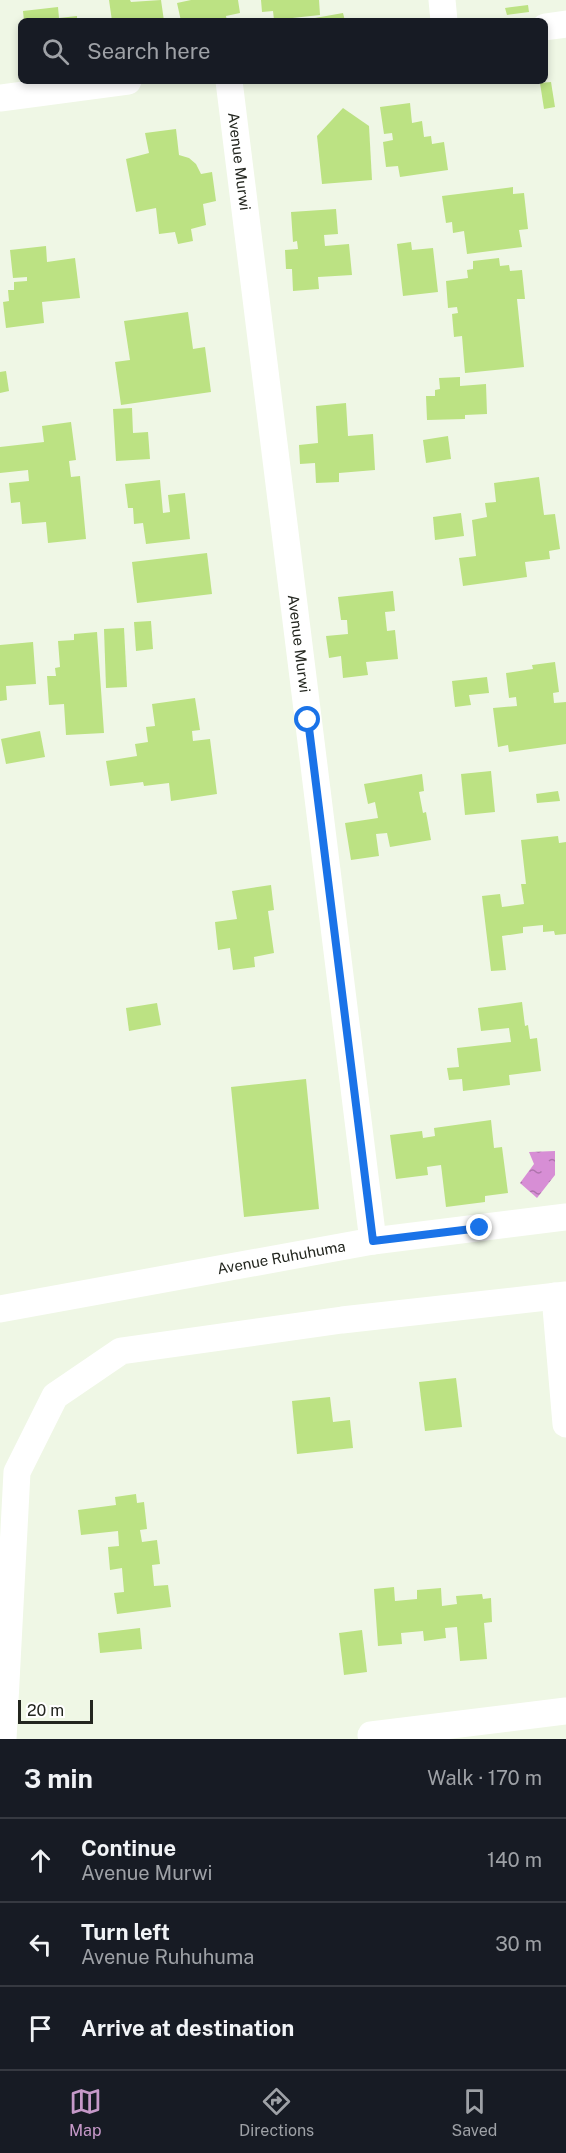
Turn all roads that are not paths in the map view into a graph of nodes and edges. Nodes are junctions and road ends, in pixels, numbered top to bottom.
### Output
1 (442, 0) edge
2 (444, 18) edge
3 (566, 24) edge
4 (548, 27) edge
5 (105, 84) edge
6 (229, 84) edge
7 (0, 98) edge
8 (566, 1217) edge
9 (373, 1241) junction
10 (561, 1295) edge
11 (0, 1309) edge
12 (566, 1424) edge
13 (566, 1711) edge
14 (371, 1735) dead end
15 (3, 1739) edge

1 - 2 street
3 - 4 street
5 - 7 street
6 - 9 street, Avenue Murwi
8 - 9 street, Avenue Ruhuhuma
9 - 11 street, Avenue Ruhuhuma
10 - 12 street
10 - 15 street
13 - 14 street

